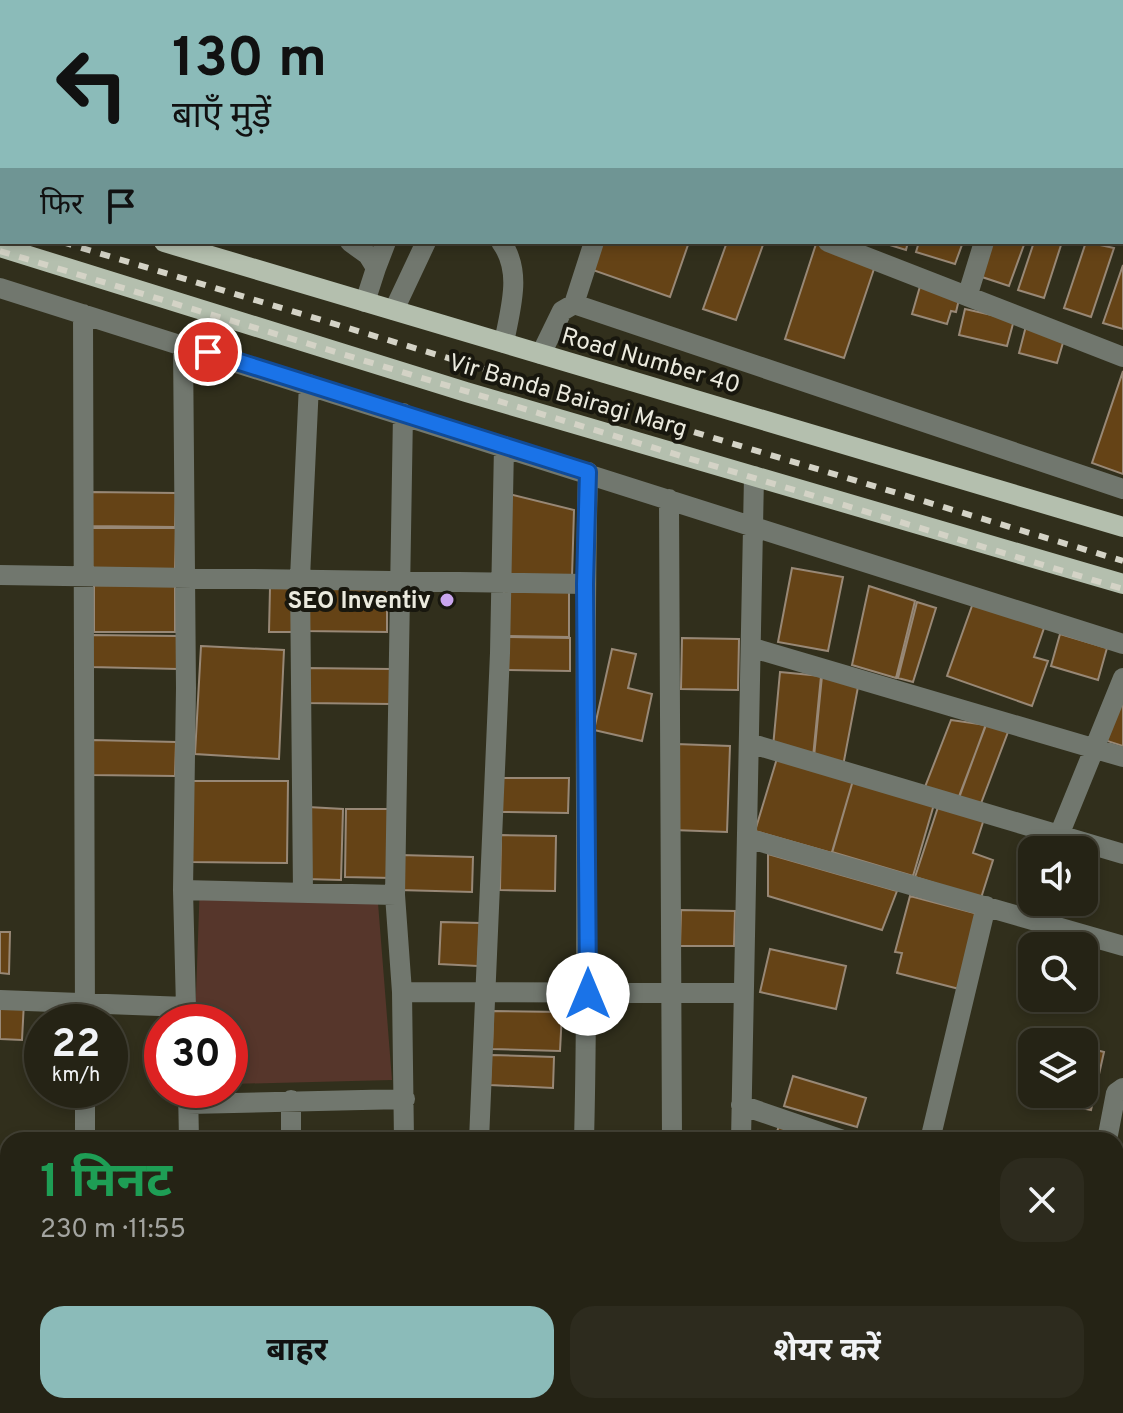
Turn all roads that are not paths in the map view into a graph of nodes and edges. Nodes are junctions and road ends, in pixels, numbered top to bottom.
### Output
1 (171, 244) edge
2 (353, 244) edge
3 (385, 244) edge
4 (425, 244) edge
5 (502, 244) edge
6 (593, 244) edge
7 (833, 244) edge
8 (983, 244) edge
9 (0, 247) edge
10 (376, 268) junction
11 (0, 288) edge
12 (968, 294) junction
13 (365, 302) junction
14 (574, 304) junction
15 (394, 310) junction
16 (83, 314) junction
17 (504, 343) junction
18 (183, 344) junction
19 (541, 354) junction
20 (1123, 357) edge
21 (309, 384) junction
22 (403, 413) junction
23 (504, 446) junction
24 (588, 472) junction
25 (754, 476) junction
26 (1123, 489) edge
27 (669, 499) junction
28 (751, 523) junction
29 (1123, 527) edge
30 (0, 575) edge
31 (184, 577) junction
32 (86, 578) junction
33 (300, 578) junction
34 (401, 578) junction
35 (501, 582) junction
36 (585, 584) junction
37 (1123, 584) edge
38 (1123, 644) edge
39 (753, 648) junction
40 (1123, 678) edge
41 (749, 743) junction
42 (1094, 748) junction
43 (1123, 757) edge
44 (1038, 836) edge
45 (1059, 836) edge
46 (747, 838) junction
47 (1098, 849) edge
48 (1123, 854) edge
49 (183, 890) junction
50 (303, 892) junction
51 (395, 895) junction
52 (986, 906) junction
53 (1018, 908) edge
54 (1048, 916) edge
55 (1123, 946) edge
56 (402, 992) junction
57 (742, 993) junction
58 (483, 994) junction
59 (588, 994) junction
60 (672, 995) junction
61 (0, 1000) edge
62 (28, 1004) edge
63 (84, 1004) edge
64 (187, 1004) edge
65 (1123, 1088) edge
66 (248, 1099) edge
67 (405, 1099) junction
68 (291, 1100) junction
69 (741, 1105) junction
70 (85, 1108) edge
71 (189, 1108) edge
72 (85, 1132) edge
73 (189, 1132) edge
74 (291, 1132) edge
75 (404, 1132) edge
76 (479, 1132) edge
77 (584, 1132) edge
78 (672, 1132) edge
79 (741, 1132) edge
80 (820, 1132) edge
81 (932, 1132) edge
82 (1109, 1132) edge

1 - 13 main road, Road Number 40
2 - 10 street
3 - 10 street
4 - 15 street
5 - 17 street
6 - 14 street
7 - 12 street
8 - 12 street
9 - 25 main road, Vir Banda Bairagi Marg
10 - 13 street
11 - 16 street
12 - 20 street
13 - 15 main road, Road Number 40
14 - 19 street
14 - 26 street
15 - 17 main road, Road Number 40
16 - 18 street
16 - 32 street
17 - 19 main road, Road Number 40
18 - 21 street
18 - 31 street
19 - 29 main road, Road Number 40
21 - 22 street
21 - 33 street
22 - 23 street
22 - 34 street
23 - 24 street
23 - 35 street
24 - 27 street
24 - 36 street
25 - 28 street
25 - 37 main road, Vir Banda Bairagi Marg
27 - 28 street
27 - 60 street
28 - 38 street
28 - 39 street
30 - 32 street
31 - 32 street
31 - 33 street
31 - 49 street
32 - 63 street
33 - 34 street
33 - 50 street
34 - 35 street
34 - 51 street
35 - 36 street
35 - 58 street
36 - 59 street
39 - 41 street
39 - 42 street
40 - 42 street
41 - 44 street
41 - 46 street
42 - 43 street
42 - 45 street
46 - 52 street
46 - 57 street
47 - 48 street
49 - 50 street
49 - 64 street
50 - 51 street
51 - 56 street
52 - 53 street
52 - 81 street
54 - 55 street
56 - 58 street
56 - 67 street
57 - 60 street
57 - 69 street
58 - 59 street
58 - 76 street
59 - 60 street
59 - 77 street
60 - 78 street
61 - 62 street
65 - 82 street
66 - 68 street
67 - 68 street
67 - 75 street
68 - 74 street
69 - 79 street
69 - 80 street
70 - 72 street
71 - 73 street

